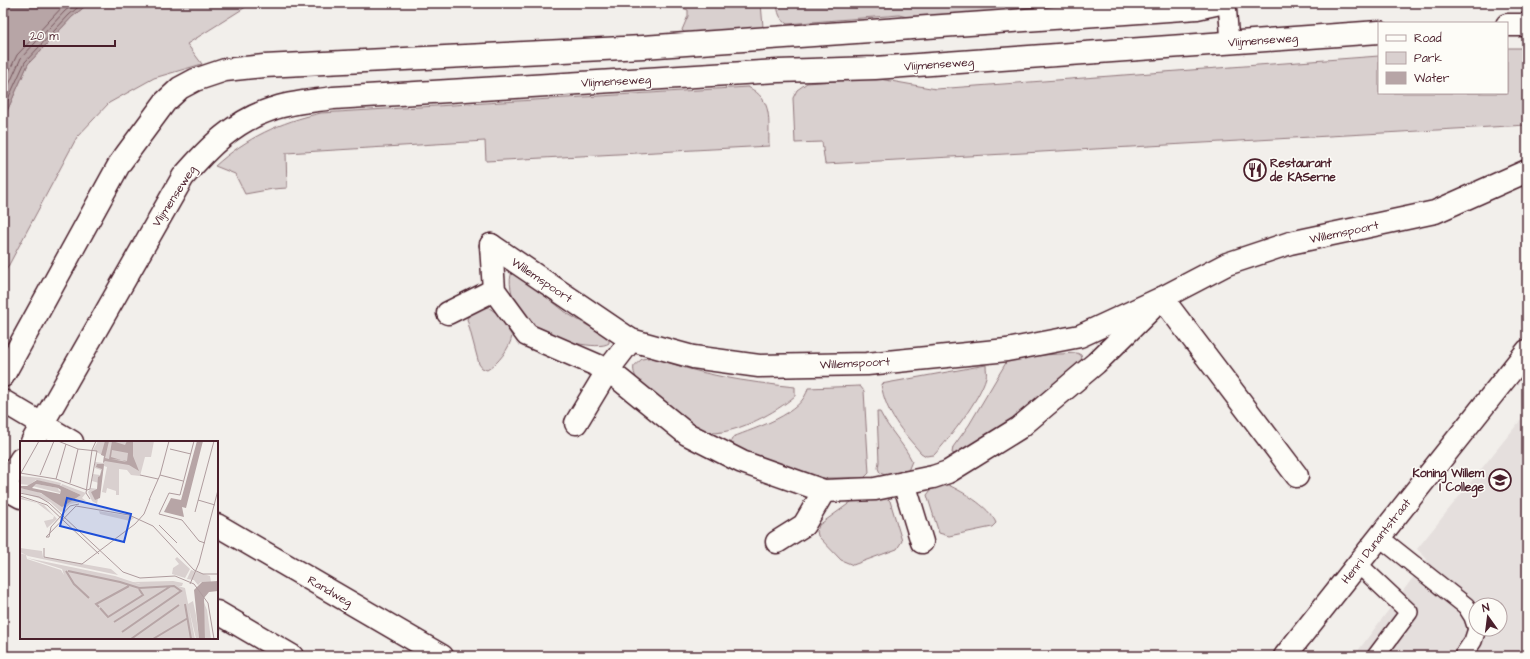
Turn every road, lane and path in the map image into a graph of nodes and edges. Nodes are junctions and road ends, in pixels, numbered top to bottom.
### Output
1 (1220, 3) edge
2 (1227, 3) edge
3 (1508, 25) edge
4 (1527, 25) edge
5 (1378, 32) edge
6 (1230, 42) junction
7 (1527, 171) edge
8 (494, 290) junction
9 (1162, 298) junction
10 (448, 313) dead end
11 (1080, 336) junction
12 (631, 340) junction
13 (1527, 351) edge
14 (1096, 363) junction
15 (608, 370) junction
16 (3, 376) edge
17 (3, 401) edge
18 (576, 423) dead end
19 (37, 433) edge
20 (68, 441) edge
21 (20, 461) edge
22 (1297, 476) dead end
23 (904, 483) junction
24 (8, 490) edge
25 (824, 491) junction
26 (218, 527) edge
27 (1379, 537) junction
28 (777, 542) dead end
29 (922, 542) dead end
30 (1358, 564) junction
31 (1468, 609) edge
32 (218, 613) edge
33 (1474, 637) edge
34 (292, 656) edge
35 (442, 656) edge
36 (1285, 656) edge
37 (1376, 656) edge
38 (1463, 656) edge

1 - 16 street
2 - 6 lane
3 - 4 street
5 - 6 street, Vlijmenseweg
6 - 19 street, Vlijmenseweg
7 - 9 street, Willemspoort
8 - 10 street
8 - 12 street, Willemspoort
8 - 15 street, Willemspoort
9 - 11 street, Willemspoort
9 - 14 street, Willemspoort
9 - 22 street
11 - 12 street, Willemspoort
11 - 14 street
12 - 15 street
13 - 27 street, Henri Dunantstraat
14 - 23 street, Willemspoort
15 - 18 street
15 - 25 street, Willemspoort
17 - 19 street
19 - 20 street
21 - 24 street
23 - 25 street, Willemspoort
23 - 29 street
25 - 28 street
26 - 35 street, Randweg
27 - 30 street, Henri Dunantstraat
27 - 31 lane
30 - 36 street, Henri Dunantstraat
30 - 37 lane
32 - 34 street
33 - 38 lane

